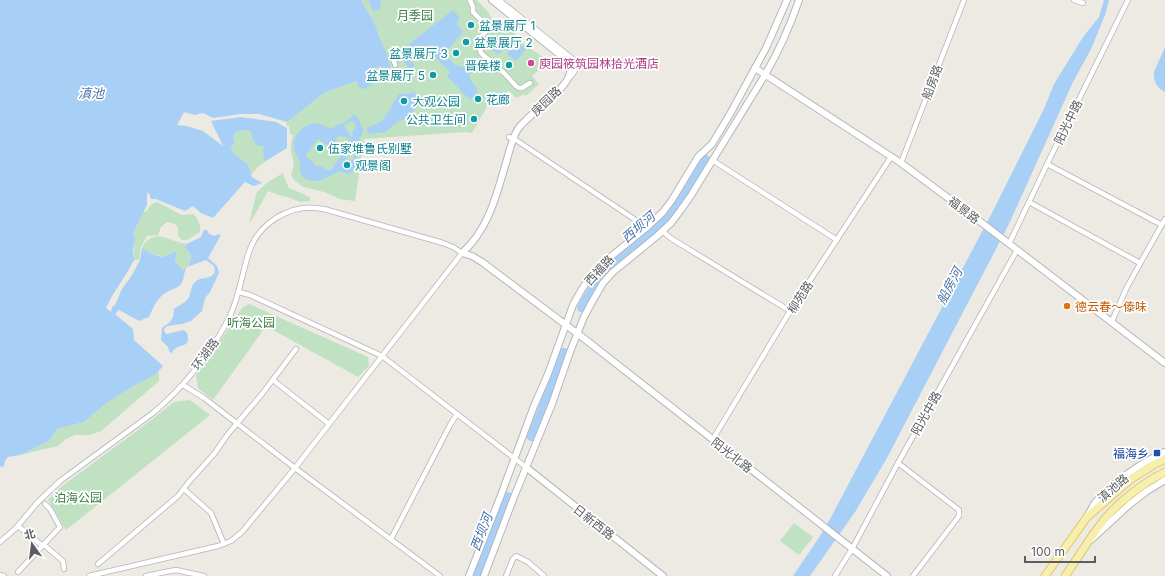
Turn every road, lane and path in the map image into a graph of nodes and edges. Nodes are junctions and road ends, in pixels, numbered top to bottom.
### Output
1 (470, 0) edge
2 (492, 0) edge
3 (499, 0) edge
4 (787, 0) edge
5 (799, 0) edge
6 (964, 0) edge
7 (1074, 0) edge
8 (1128, 0) edge
9 (1082, 3) dead end
10 (392, 57) dead end
11 (395, 65) dead end
12 (755, 68) junction
13 (765, 75) junction
14 (568, 79) junction
15 (530, 83) dead end
16 (511, 138) junction
17 (891, 157) junction
18 (712, 160) junction
19 (901, 163) junction
20 (1047, 164) junction
21 (1029, 202) junction
22 (1165, 219) edge
23 (1162, 225) junction
24 (646, 228) junction
25 (662, 231) junction
26 (837, 240) junction
27 (1009, 244) junction
28 (1017, 250) junction
29 (462, 253) junction
30 (1140, 263) junction
31 (239, 292) junction
32 (790, 311) junction
33 (1112, 321) junction
34 (566, 325) junction
35 (577, 334) junction
36 (296, 349) dead end
37 (382, 356) junction
38 (1165, 363) edge
39 (273, 380) junction
40 (183, 385) junction
41 (457, 414) junction
42 (238, 424) junction
43 (329, 424) junction
44 (712, 439) junction
45 (1165, 452) edge
46 (514, 459) junction
47 (1165, 459) edge
48 (898, 463) junction
49 (295, 468) junction
50 (526, 468) junction
51 (1165, 472) edge
52 (1165, 480) edge
53 (184, 489) junction
54 (45, 504) dead end
55 (1087, 517) junction
56 (18, 526) junction
57 (391, 539) junction
58 (1089, 541) junction
59 (0, 542) edge
60 (224, 544) junction
61 (44, 545) junction
62 (852, 548) junction
63 (98, 564) dead end
64 (64, 569) dead end
65 (18, 572) dead end
66 (0, 575) edge
67 (4, 576) edge
68 (89, 576) edge
69 (146, 576) edge
70 (204, 576) edge
71 (440, 576) edge
72 (469, 576) edge
73 (484, 576) edge
74 (506, 576) edge
75 (544, 576) edge
76 (663, 576) edge
77 (835, 576) edge
78 (887, 576) edge
79 (913, 576) edge
80 (1045, 576) edge
81 (1065, 576) edge

1 - 15 street
2 - 14 street, 庚园路
3 - 14 street
4 - 12 street, 西福路
5 - 13 street, 西福路
6 - 19 street, 船房路
7 - 9 street
8 - 20 street, 阳光中路
10 - 11 street
12 - 13 street, 福景路
12 - 24 street, 西福路
13 - 17 street, 福景路
13 - 18 street, 西福路
14 - 16 street, 庚园路
16 - 24 street
16 - 29 street, 庚园路
17 - 19 street, 福景路
17 - 26 street, 柳苑路
18 - 25 street, 西福路
18 - 26 street
19 - 27 street, 福景路
20 - 21 street, 阳光中路
20 - 23 street
21 - 27 street, 阳光中路
21 - 30 street
22 - 23 street
23 - 30 street
24 - 34 street, 西福路
25 - 32 street
25 - 35 street, 西福路
26 - 32 street, 柳苑路
27 - 28 street, 福景路
28 - 33 street, 福景路
28 - 48 street, 阳光中路
29 - 31 street, 环湖路
29 - 34 street, 阳光北路
29 - 37 street
30 - 33 street
31 - 37 street
31 - 40 street, 环湖路
32 - 44 street, 柳苑路
33 - 38 street, 福景路
34 - 35 street, 阳光北路
34 - 46 street, 西福路
35 - 44 street, 阳光北路
35 - 50 street, 西福路
36 - 39 street
37 - 41 street
37 - 43 street
39 - 42 street
39 - 43 street
40 - 42 street
40 - 56 street, 环湖路
41 - 46 street
41 - 57 street
42 - 49 street
42 - 53 street
43 - 49 street
44 - 62 street, 阳光北路
45 - 55 street, 滇池路
46 - 50 street
46 - 72 street, 西福路
47 - 55 main road
48 - 62 street, 阳光中路
48 - 79 street
49 - 57 street
49 - 60 street
50 - 73 street, 西福路
50 - 76 street, 日新西路
51 - 58 main road, 滇池路
52 - 58 street, 滇池路
53 - 60 street
53 - 63 street
54 - 61 street
55 - 80 main road, 滇池路
56 - 59 street, 环湖路
56 - 61 street
57 - 71 street
58 - 81 main road, 滇池路
60 - 68 street
61 - 64 street
61 - 65 street
62 - 77 street, 阳光中路
62 - 78 street, 阳光北路
66 - 67 street
69 - 70 street
74 - 75 street

